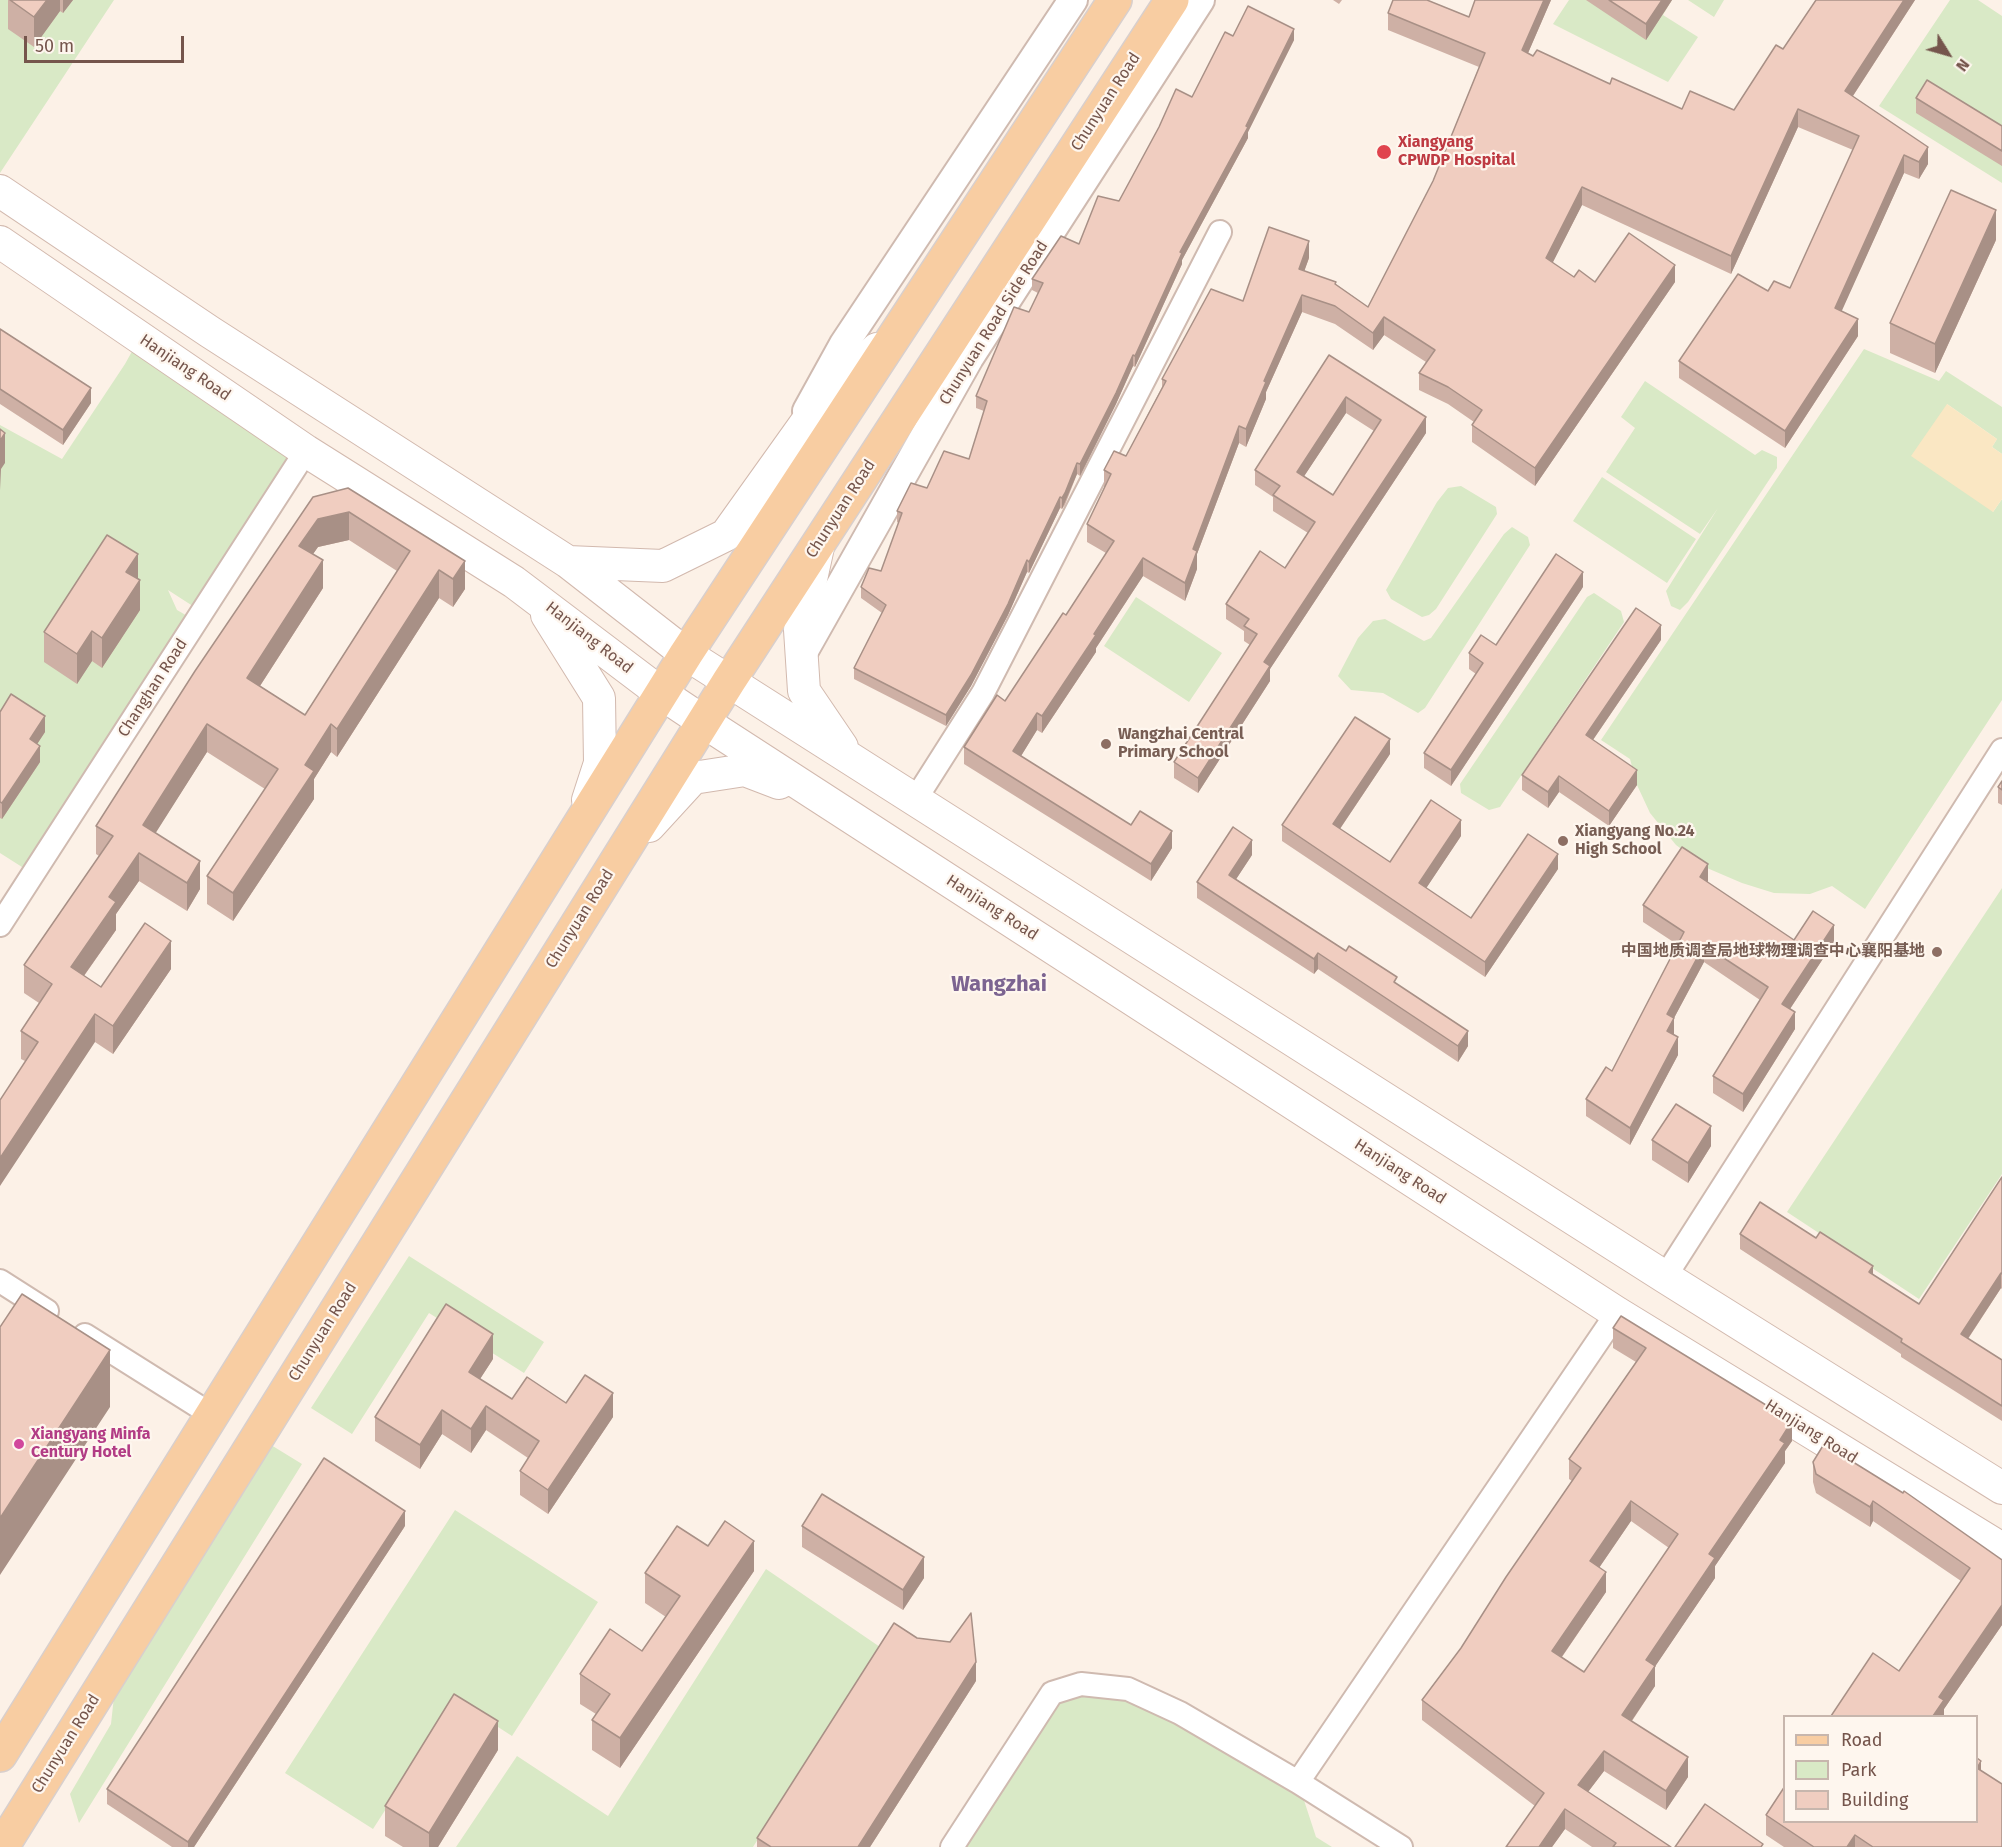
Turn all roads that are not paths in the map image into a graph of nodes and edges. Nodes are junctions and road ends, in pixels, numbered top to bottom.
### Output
1 (1073, 0) edge
2 (1115, 0) edge
3 (1172, 0) edge
4 (1200, 0) edge
5 (0, 190) edge
6 (1034, 212) junction
7 (1220, 232) dead end
8 (0, 242) edge
9 (1008, 297) junction
10 (901, 326) junction
11 (306, 451) junction
12 (777, 464) junction
13 (819, 542) junction
14 (567, 562) junction
15 (537, 598) junction
16 (686, 654) junction
17 (802, 654) junction
18 (729, 681) junction
19 (662, 694) junction
20 (704, 722) junction
21 (2002, 750) edge
22 (850, 758) junction
23 (915, 800) junction
24 (826, 801) junction
25 (580, 825) junction
26 (616, 862) junction
27 (0, 925) edge
28 (1665, 1277) junction
29 (0, 1281) edge
30 (1617, 1312) junction
31 (212, 1415) junction
32 (2002, 1488) edge
33 (2002, 1549) edge
34 (0, 1755) edge
35 (1298, 1782) junction
36 (2, 1847) edge
37 (952, 1847) edge
38 (1401, 1847) edge

1 - 12 street
2 - 10 main road
3 - 6 main road, Chunyuan Road
4 - 9 street, Chunyuan Road Side Road
5 - 14 main road
6 - 9 street
6 - 13 main road, Chunyuan Road
7 - 23 street
8 - 11 main road, Hanjiang Road
9 - 17 street, Chunyuan Road Side Road
10 - 12 main road
10 - 16 main road
11 - 15 main road, Hanjiang Road
11 - 27 street, Changhan Road
12 - 14 main road
13 - 17 main road
13 - 18 main road, Chunyuan Road
14 - 16 main road
15 - 19 main road, Hanjiang Road
15 - 25 main road
16 - 18 main road
16 - 19 main road
17 - 22 main road
18 - 20 main road, Chunyuan Road
18 - 22 main road
19 - 20 main road, Hanjiang Road
19 - 25 main road
20 - 24 main road, Hanjiang Road
20 - 26 main road, Chunyuan Road
21 - 28 street
22 - 23 main road
23 - 28 main road
24 - 26 main road
24 - 30 main road, Hanjiang Road
25 - 31 main road
26 - 36 main road, Chunyuan Road
28 - 32 main road
29 - 31 street
30 - 33 main road, Hanjiang Road
30 - 35 street
31 - 34 main road
35 - 37 street
35 - 38 street

